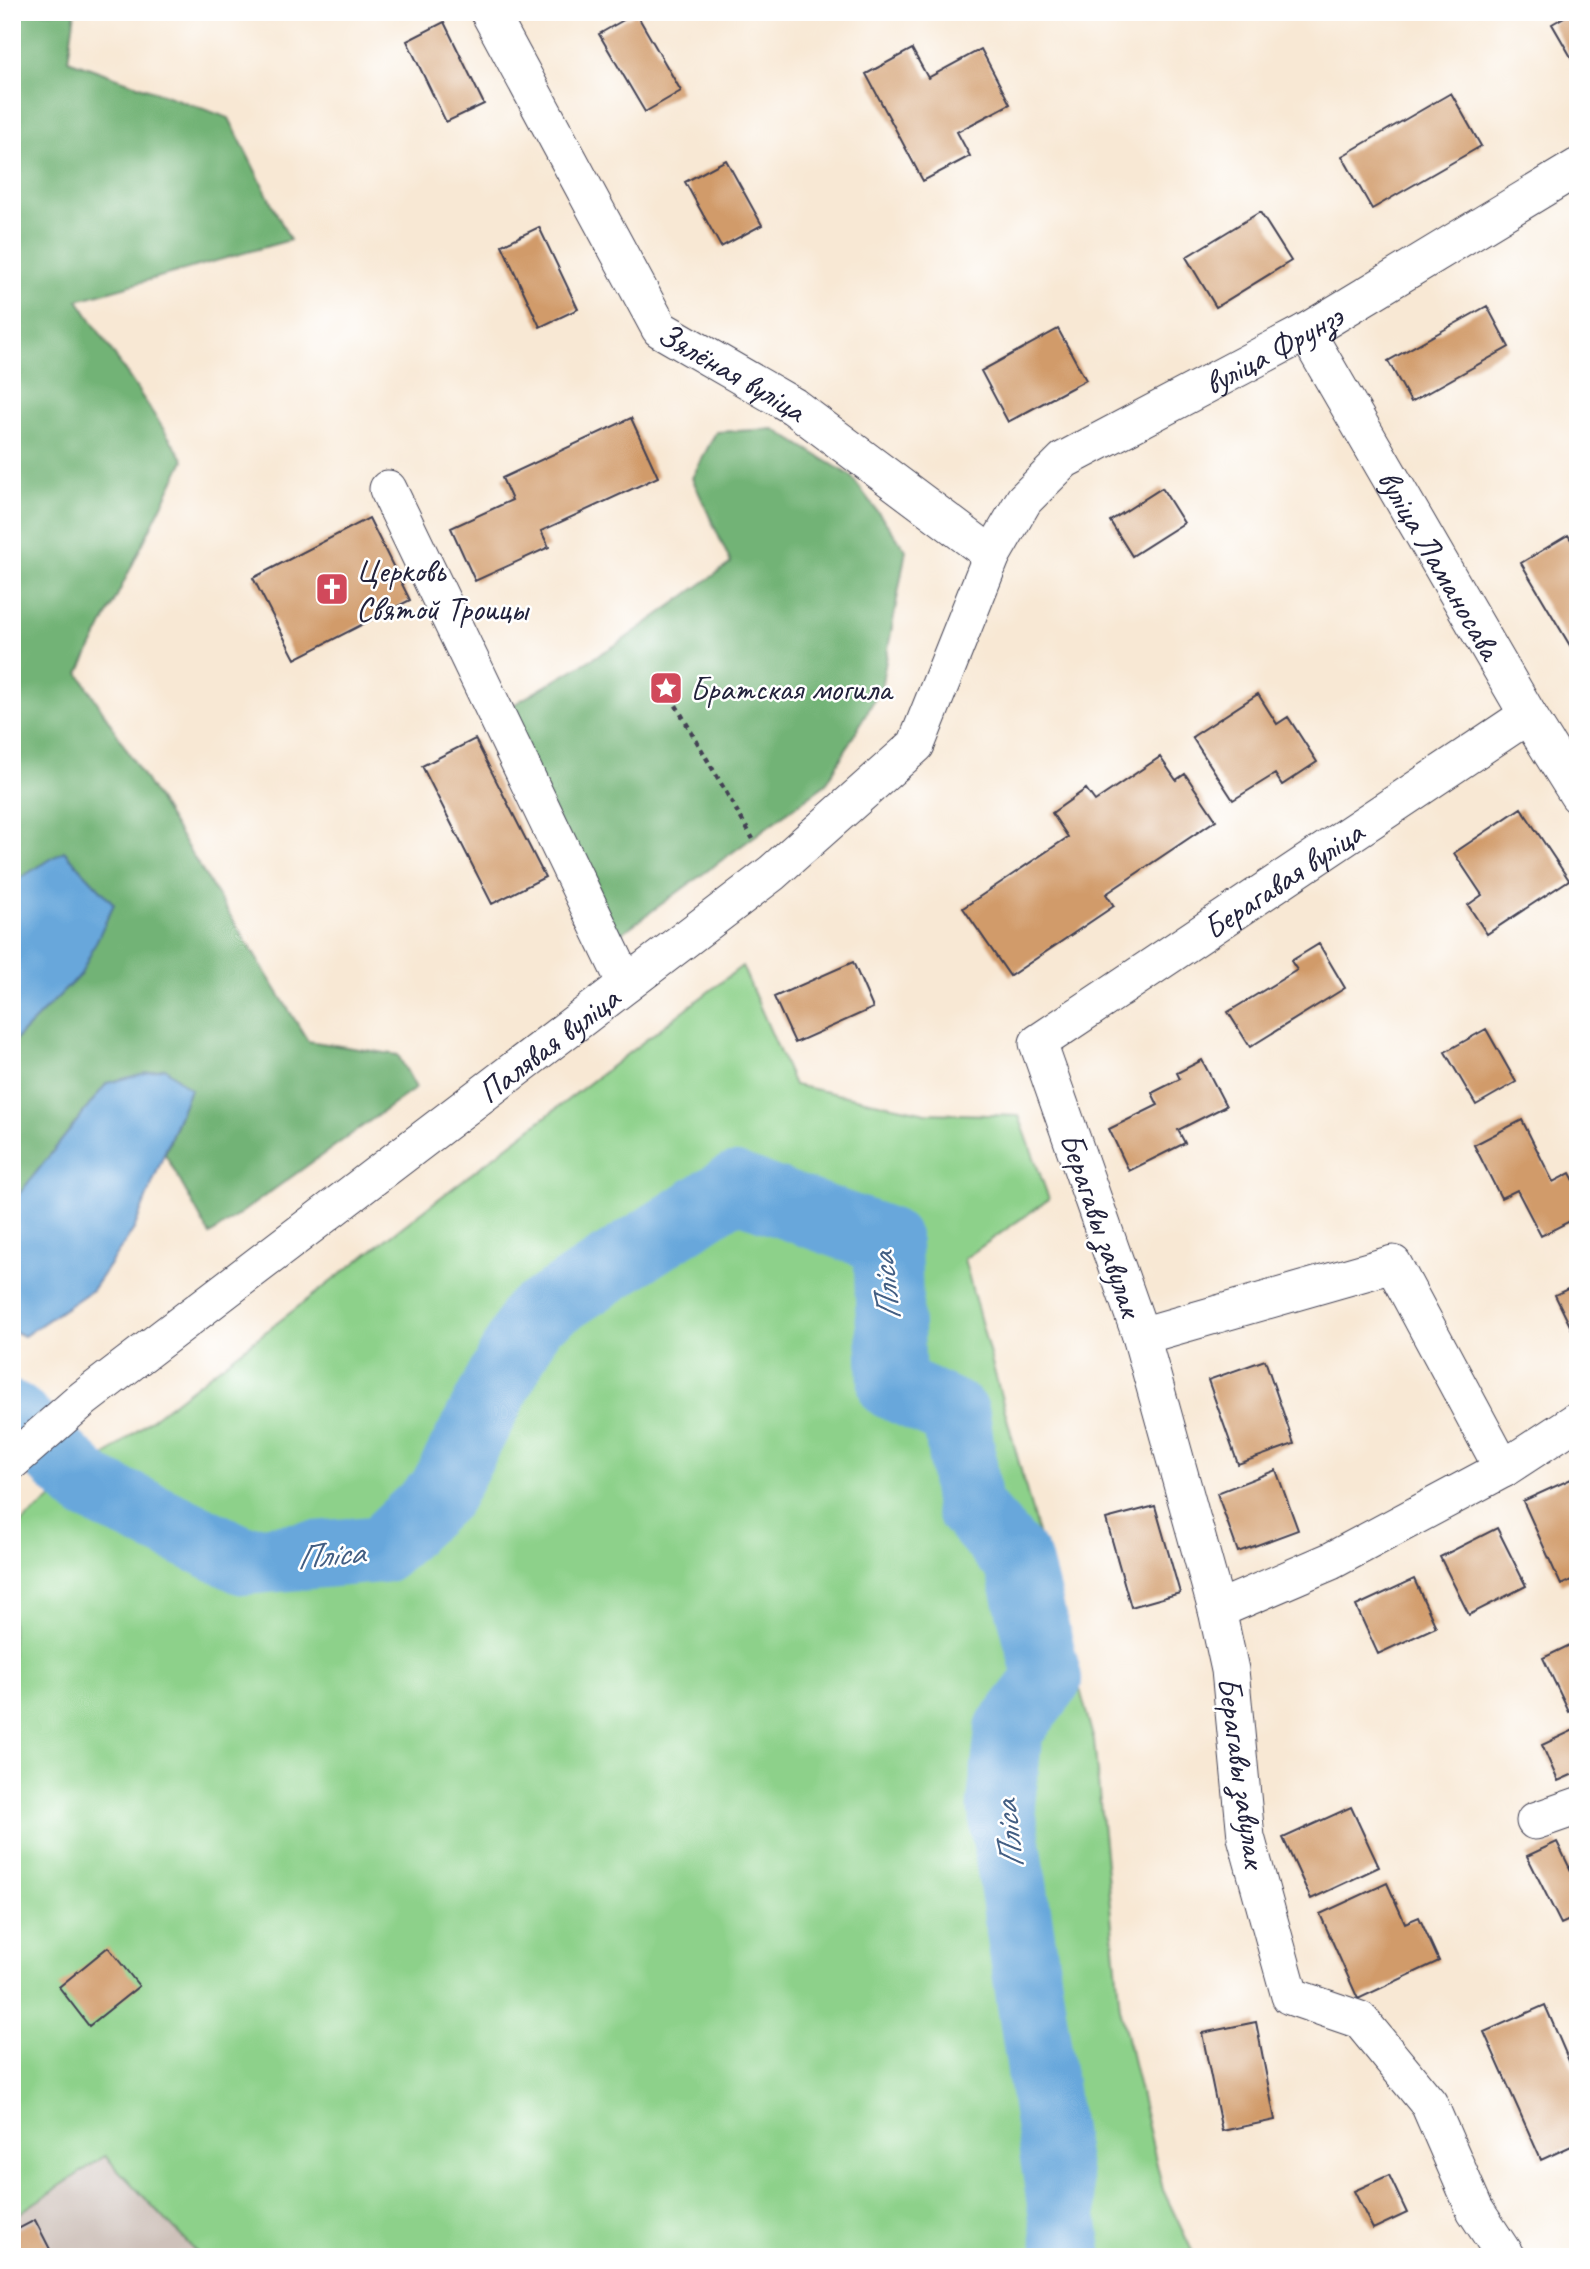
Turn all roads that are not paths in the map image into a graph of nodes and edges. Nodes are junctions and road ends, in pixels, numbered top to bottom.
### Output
1 (489, 12) edge
2 (1578, 167) edge
3 (1306, 332) junction
4 (388, 489) dead end
5 (992, 555) junction
6 (1528, 715) junction
7 (1578, 795) edge
8 (626, 985) junction
9 (1038, 1043) joint
10 (1141, 1336) junction
11 (1578, 1420) edge
12 (12, 1461) edge
13 (1503, 1469) junction
14 (1217, 1610) junction
15 (1578, 1806) edge
16 (1535, 1821) dead end
17 (1506, 2257) edge

1 - 5 street, Зялёная вуліца
2 - 3 street, вуліца Фрунзэ
3 - 5 street, вуліца Фрунзэ
3 - 6 street, вуліца Ламаносава
4 - 8 street
5 - 8 street, Палявая вуліца
6 - 7 street, вуліца Ламаносава
6 - 9 street, Берагавая вуліца
8 - 12 street, Палявая вуліца
9 - 10 street, Берагавы завулак
10 - 13 street
10 - 14 street, Берагавы завулак
11 - 13 street
13 - 14 street
14 - 17 street, Берагавы завулак
15 - 16 street

